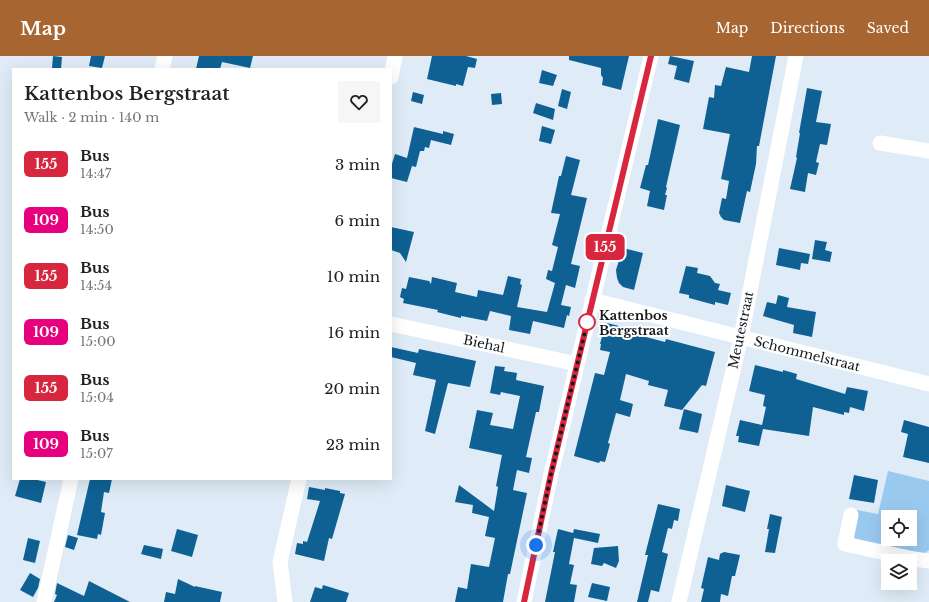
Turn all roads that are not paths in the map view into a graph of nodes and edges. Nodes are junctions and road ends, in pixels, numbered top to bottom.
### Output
1 (165, 56) edge
2 (396, 56) edge
3 (651, 56) edge
4 (796, 56) edge
5 (162, 68) edge
6 (392, 73) edge
7 (880, 143) dead end
8 (929, 151) edge
9 (592, 300) junction
10 (392, 324) edge
11 (740, 337) junction
12 (577, 364) junction
13 (929, 384) edge
14 (71, 480) edge
15 (298, 480) edge
16 (851, 515) dead end
17 (929, 561) edge
18 (44, 602) edge
19 (285, 602) edge
20 (524, 602) edge
21 (680, 602) edge

1 - 5 street
2 - 6 street
3 - 9 street
4 - 11 street, Meutestraat
7 - 8 street
9 - 11 street, Schommelstraat
9 - 12 street
10 - 12 street, Biehal
11 - 13 street, Schommelstraat
11 - 21 street, Meutestraat
12 - 20 street
14 - 18 street
15 - 19 street
16 - 17 street

